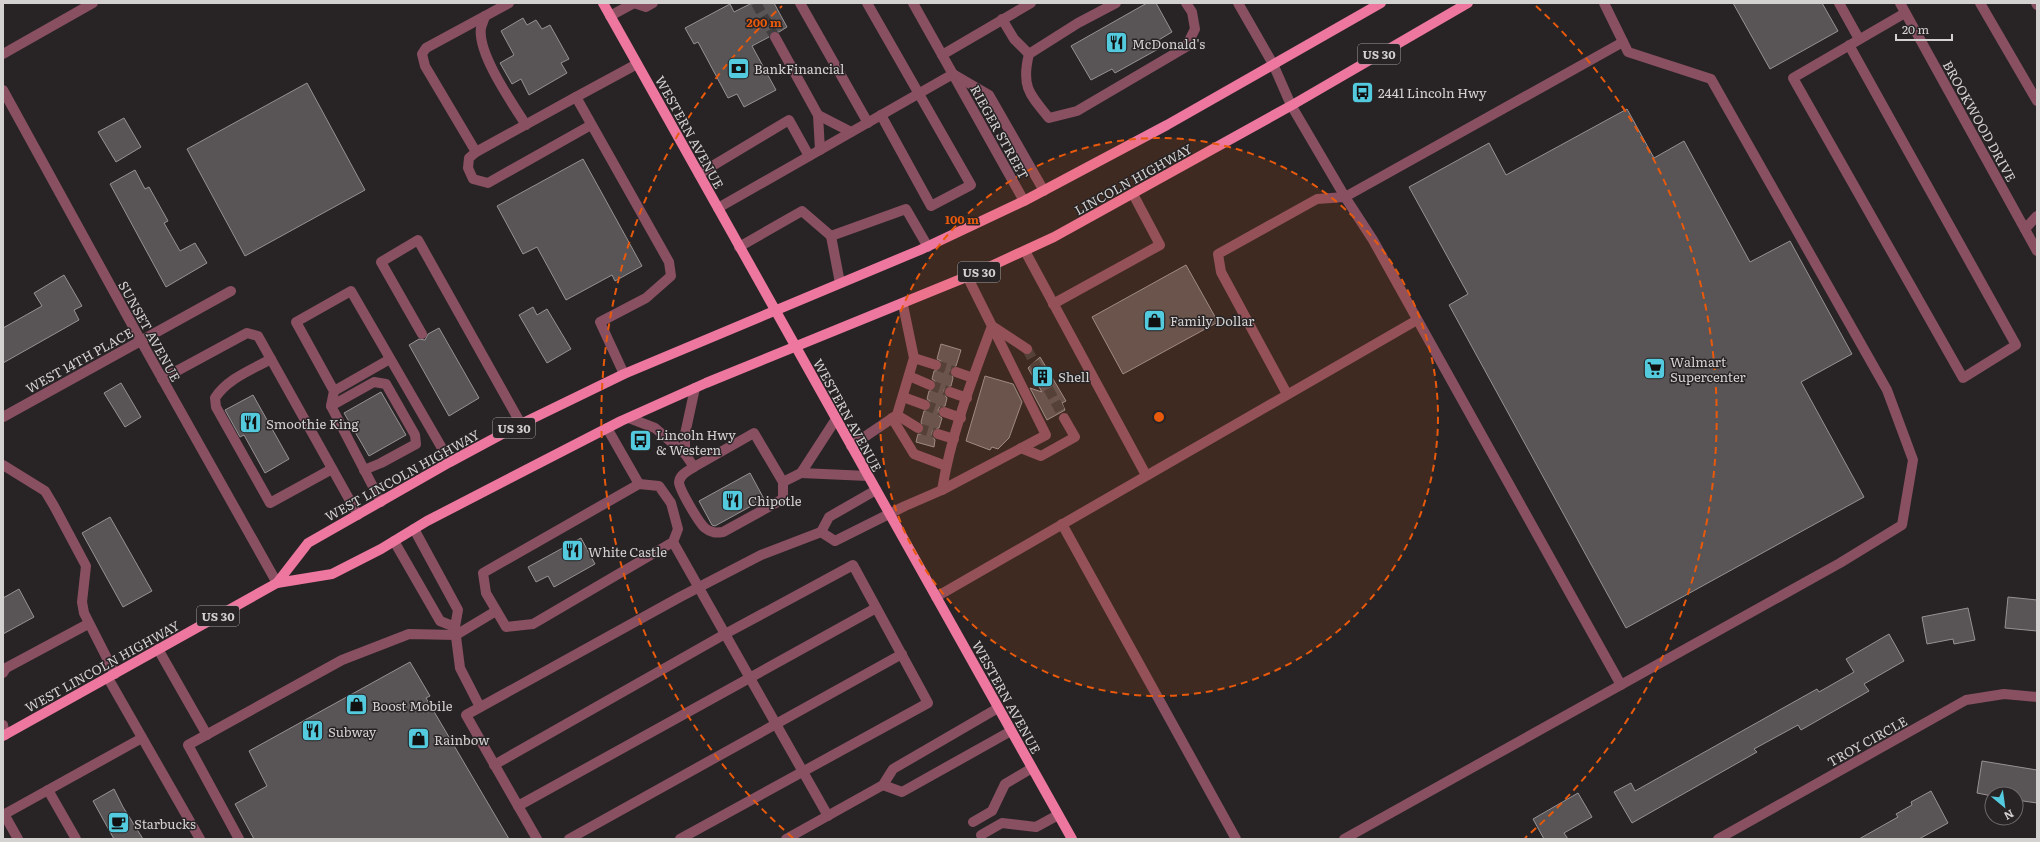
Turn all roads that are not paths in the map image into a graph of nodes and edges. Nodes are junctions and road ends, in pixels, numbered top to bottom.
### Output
1 (93, 3) edge
2 (509, 3) edge
3 (603, 3) edge
4 (634, 3) edge
5 (653, 3) edge
6 (800, 3) edge
7 (867, 3) edge
8 (913, 3) edge
9 (1031, 3) edge
10 (1116, 3) edge
11 (1186, 3) edge
12 (1238, 3) edge
13 (1381, 3) edge
14 (1468, 3) edge
15 (1604, 3) edge
16 (1839, 3) edge
17 (1900, 3) edge
18 (1980, 3) edge
19 (1905, 13) junction
20 (485, 16) junction
21 (610, 16) junction
22 (1002, 19) junction
23 (775, 37) tunnel mouth
24 (1860, 39) junction
25 (1623, 42) junction
26 (1849, 46) junction
27 (3, 54) edge
28 (1029, 54) junction
29 (942, 55) junction
30 (637, 64) junction
31 (1273, 64) junction
32 (953, 74) junction
33 (3, 90) edge
34 (920, 94) junction
35 (576, 97) junction
36 (2037, 102) edge
37 (1291, 105) junction
38 (818, 115) junction
39 (881, 115) junction
40 (868, 123) junction
41 (526, 125) junction
42 (591, 125) junction
43 (851, 132) junction
44 (820, 150) junction
45 (476, 152) junction
46 (809, 156) junction
47 (699, 174) junction
48 (1044, 191) junction
49 (1133, 194) junction
50 (1345, 197) junction
51 (1024, 201) junction
52 (718, 208) junction
53 (2037, 216) edge
54 (2025, 229) junction
55 (831, 236) junction
56 (739, 247) junction
57 (928, 247) junction
58 (1025, 251) junction
59 (2037, 251) edge
60 (967, 276) junction
61 (840, 283) junction
62 (231, 291) dead end
63 (903, 304) junction
64 (1054, 304) junction
65 (775, 310) junction
66 (1417, 320) junction
67 (992, 326) junction
68 (422, 334) dead end
69 (141, 341) junction
70 (796, 347) junction
71 (1027, 349) tunnel mouth
72 (914, 358) junction
73 (271, 359) junction
74 (390, 359) junction
75 (936, 365) tunnel mouth
76 (956, 372) tunnel mouth
77 (624, 374) junction
78 (909, 376) junction
79 (973, 378) junction
80 (162, 379) junction
81 (930, 385) tunnel mouth
82 (694, 388) junction
83 (334, 391) junction
84 (950, 392) tunnel mouth
85 (1287, 394) junction
86 (903, 397) junction
87 (967, 398) junction
88 (925, 405) tunnel mouth
89 (331, 406) junction
90 (944, 412) tunnel mouth
91 (895, 416) junction
92 (3, 417) edge
93 (629, 418) junction
94 (960, 418) junction
95 (1064, 418) tunnel mouth
96 (836, 419) junction
97 (521, 424) junction
98 (607, 428) junction
99 (918, 428) tunnel mouth
100 (938, 434) tunnel mouth
101 (954, 439) junction
102 (851, 446) junction
103 (1021, 448) junction
104 (685, 454) junction
105 (450, 462) junction
106 (3, 466) edge
107 (946, 466) junction
108 (694, 467) junction
109 (332, 469) junction
110 (364, 470) junction
111 (801, 473) junction
112 (1146, 475) junction
113 (868, 476) junction
114 (783, 482) junction
115 (639, 484) junction
116 (876, 490) junction
117 (942, 490) junction
118 (381, 502) junction
119 (358, 515) junction
120 (889, 515) junction
121 (1062, 524) junction
122 (414, 529) junction
123 (821, 532) junction
124 (394, 541) junction
125 (673, 542) junction
126 (277, 583) junction
127 (698, 588) junction
128 (936, 597) junction
129 (876, 608) junction
130 (496, 611) junction
131 (88, 624) junction
132 (455, 631) junction
133 (725, 634) junction
134 (158, 649) junction
135 (902, 654) junction
136 (3, 673) edge
137 (111, 676) junction
138 (749, 677) junction
139 (1621, 685) junction
140 (2037, 697) edge
141 (480, 708) junction
142 (998, 708) junction
143 (776, 724) junction
144 (1011, 731) junction
145 (4, 732) edge
146 (207, 735) junction
147 (142, 738) junction
148 (494, 765) junction
149 (1032, 768) junction
150 (803, 772) junction
151 (883, 785) junction
152 (48, 790) junction
153 (518, 806) junction
154 (4, 814) edge
155 (1058, 815) junction
156 (828, 816) junction
157 (974, 822) dead end
158 (981, 835) dead end
159 (18, 839) edge
160 (76, 839) edge
161 (200, 839) edge
162 (239, 839) edge
163 (537, 839) edge
164 (569, 839) edge
165 (680, 839) edge
166 (786, 839) edge
167 (1072, 839) edge
168 (1236, 839) edge
169 (1344, 839) edge
170 (1718, 839) edge

1 - 27 street
2 - 20 street
3 - 21 main road, WESTERN AVENUE
4 - 5 street
4 - 21 street
6 - 40 street
7 - 34 street
8 - 29 street, RIEGER STREET
9 - 22 street
10 - 28 street
11 - 28 street
12 - 31 street
13 - 31 main road, US 30
14 - 37 main road, LINCOLN HIGHWAY / US 30
15 - 25 street
16 - 24 street
17 - 19 street, BROOKWOOD DRIVE
18 - 36 street
19 - 24 street
19 - 54 street, BROOKWOOD DRIVE
20 - 41 street
20 - 45 street
21 - 30 main road, WESTERN AVENUE
22 - 28 street
22 - 29 street
23 - 38 street
24 - 26 street
25 - 50 street
25 - 139 street
26 - 26 street
29 - 32 street, RIEGER STREET
30 - 35 street
30 - 47 main road, WESTERN AVENUE
31 - 37 street
31 - 48 main road, US 30
32 - 34 street
32 - 48 street, RIEGER STREET
32 - 51 street, RIEGER STREET
33 - 69 street, SUNSET AVENUE
34 - 39 street
34 - 39 street
35 - 41 street
35 - 42 street
37 - 49 main road, LINCOLN HIGHWAY / US 30
37 - 50 street
38 - 43 street
38 - 44 street
39 - 40 street
40 - 43 street
41 - 45 street
42 - 45 street
42 - 77 street
43 - 44 street
44 - 46 street
46 - 47 street
46 - 52 street
47 - 52 main road, WESTERN AVENUE
48 - 51 main road, US 30
49 - 58 main road, LINCOLN HIGHWAY / US 30
49 - 64 street
50 - 66 street
50 - 85 street
51 - 57 main road, US 30
52 - 56 main road, WESTERN AVENUE
53 - 54 street
54 - 59 street, BROOKWOOD DRIVE
55 - 56 street
55 - 57 street
55 - 61 street
56 - 65 main road, WESTERN AVENUE
57 - 61 main road, US 30
58 - 60 main road, LINCOLN HIGHWAY / US 30
58 - 64 street
60 - 63 main road, LINCOLN HIGHWAY / US 30
60 - 67 street
61 - 65 main road, US 30
62 - 69 street, WEST 14TH PLACE
63 - 70 main road, LINCOLN HIGHWAY / US 30
63 - 72 street
64 - 112 street
65 - 70 main road, WESTERN AVENUE
65 - 77 main road, WEST LINCOLN HIGHWAY / US 30
66 - 85 street
66 - 139 street
67 - 71 street
67 - 79 street
67 - 103 street
68 - 97 street
69 - 80 street, SUNSET AVENUE
69 - 92 street, WEST 14TH PLACE
70 - 82 main road, WEST LINCOLN HIGHWAY / US 30
70 - 96 main road, WESTERN AVENUE
72 - 75 street
72 - 78 street
73 - 80 street
73 - 109 street
73 - 109 street
74 - 83 street
74 - 83 street
74 - 105 street
76 - 79 street
77 - 97 main road, WEST LINCOLN HIGHWAY / US 30
78 - 81 street
78 - 86 street
79 - 87 street
80 - 126 street, SUNSET AVENUE
82 - 93 main road, WEST LINCOLN HIGHWAY / US 30
82 - 104 street
83 - 89 street
84 - 87 street
85 - 112 street
86 - 88 street
86 - 91 street
87 - 94 street
89 - 110 street
89 - 110 street
90 - 94 street
91 - 99 street
91 - 102 street
91 - 107 street
93 - 98 main road, WEST LINCOLN HIGHWAY / US 30
93 - 104 street
94 - 101 street
95 - 103 street
96 - 102 main road, WESTERN AVENUE
96 - 111 street
97 - 105 main road, WEST LINCOLN HIGHWAY / US 30
98 - 115 street
98 - 122 main road, WEST LINCOLN HIGHWAY / US 30
100 - 101 street
101 - 107 street
102 - 113 main road, WESTERN AVENUE
103 - 117 street
104 - 108 street
105 - 118 main road, WEST LINCOLN HIGHWAY / US 30
106 - 131 street
107 - 117 street
108 - 114 street
108 - 114 street
109 - 119 street
110 - 118 street
111 - 113 street
111 - 114 street
112 - 121 street
113 - 116 main road, WESTERN AVENUE
115 - 125 street
115 - 130 street
116 - 120 main road, WESTERN AVENUE
116 - 123 street
117 - 120 street
118 - 119 main road, WEST LINCOLN HIGHWAY / US 30
119 - 126 main road, WEST LINCOLN HIGHWAY / US 30
120 - 123 street
120 - 128 main road, WESTERN AVENUE
121 - 128 street
121 - 168 street
122 - 124 main road, WEST LINCOLN HIGHWAY / US 30
122 - 132 street
123 - 127 street
124 - 126 main road, WEST LINCOLN HIGHWAY / US 30
124 - 132 street
125 - 127 street
125 - 130 street
126 - 134 main road, WEST LINCOLN HIGHWAY / US 30
127 - 133 street
127 - 141 street
128 - 142 main road, WESTERN AVENUE
129 - 133 street
129 - 135 street
129 - 138 street
130 - 132 street
131 - 136 street
131 - 137 street
132 - 141 street
132 - 146 street
133 - 138 street
133 - 148 street
134 - 137 main road, WEST LINCOLN HIGHWAY / US 30
134 - 146 street
135 - 143 street
135 - 150 street
137 - 145 main road, WEST LINCOLN HIGHWAY / US 30
137 - 147 street
138 - 143 street
138 - 153 street
139 - 169 street
140 - 170 street, TROY CIRCLE
141 - 148 street
142 - 144 main road, WESTERN AVENUE
142 - 151 street
143 - 150 street
143 - 164 street
144 - 149 main road, WESTERN AVENUE
144 - 151 street
146 - 162 street
147 - 152 street
147 - 161 street
148 - 153 street
149 - 155 main road, WESTERN AVENUE
149 - 157 street
150 - 156 street
150 - 165 street
151 - 156 street
152 - 154 street
152 - 160 street
153 - 163 street
154 - 159 street
155 - 158 street
155 - 167 main road, WESTERN AVENUE
156 - 166 street

